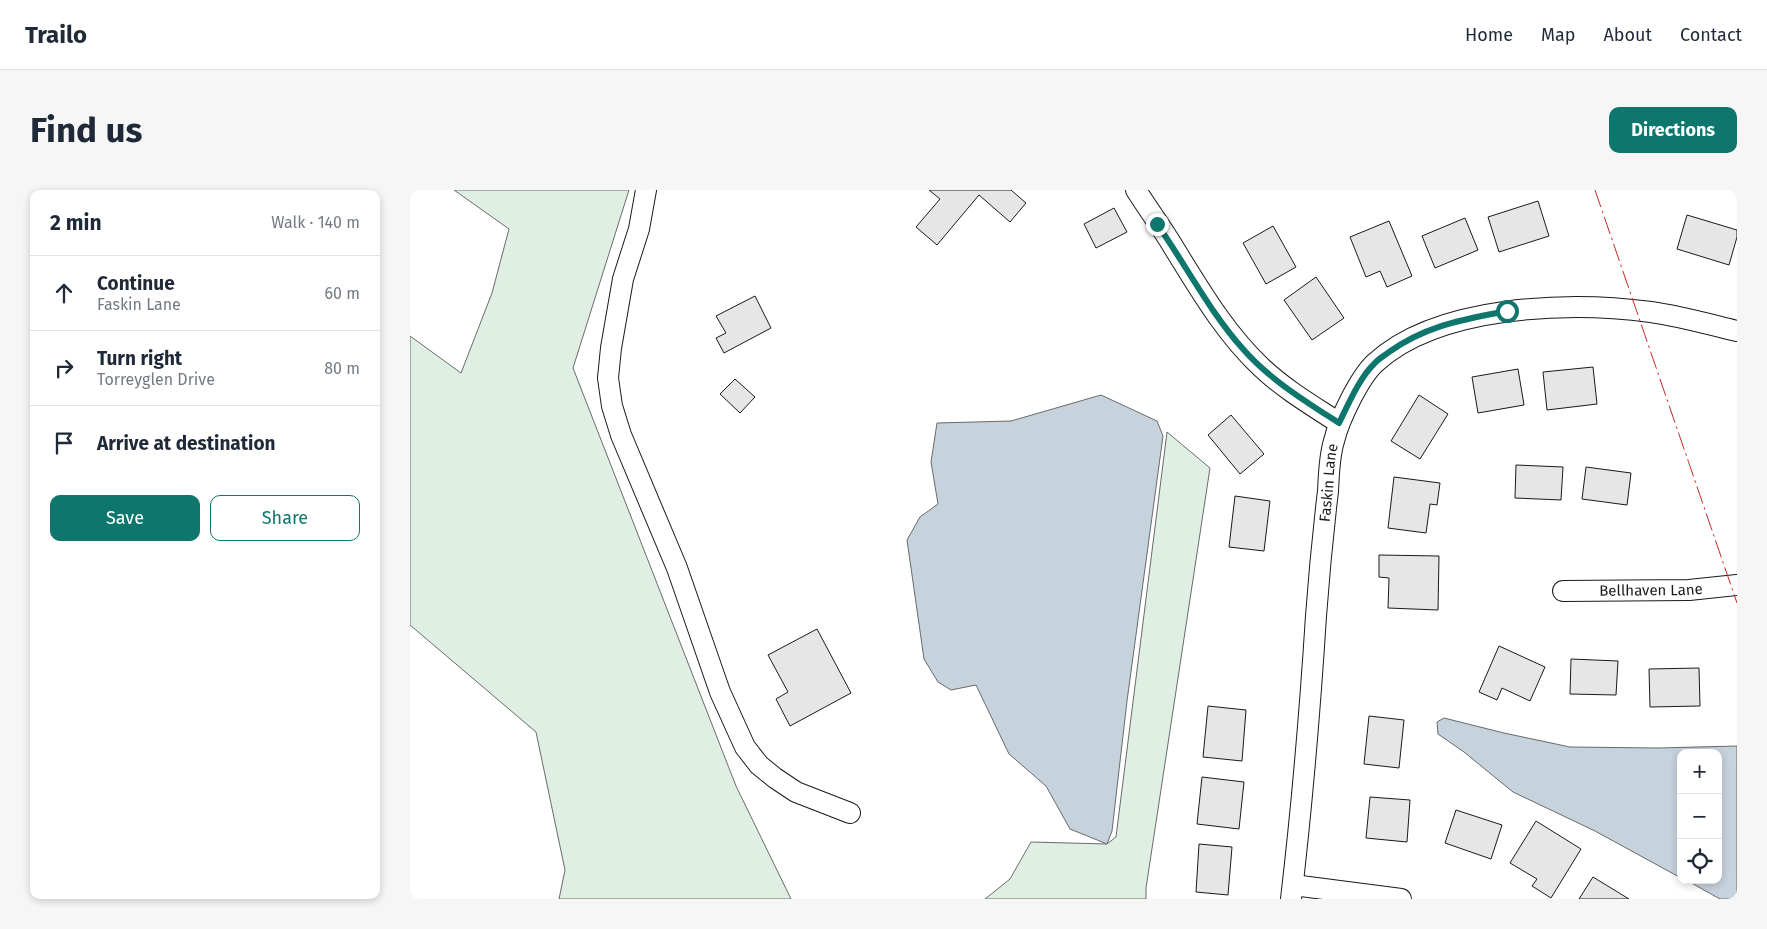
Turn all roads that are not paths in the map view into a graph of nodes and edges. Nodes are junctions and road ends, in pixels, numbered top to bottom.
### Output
1 (646, 190) edge
2 (1136, 190) edge
3 (1737, 330) edge
4 (1339, 423) junction
5 (1737, 585) edge
6 (1563, 591) dead end
7 (850, 813) dead end
8 (1292, 892) edge
9 (1400, 899) edge

1 - 7 street
2 - 4 street
3 - 4 street, Faskin Lane
4 - 8 street, Faskin Lane
5 - 6 street, Bellhaven Lane
8 - 9 street

